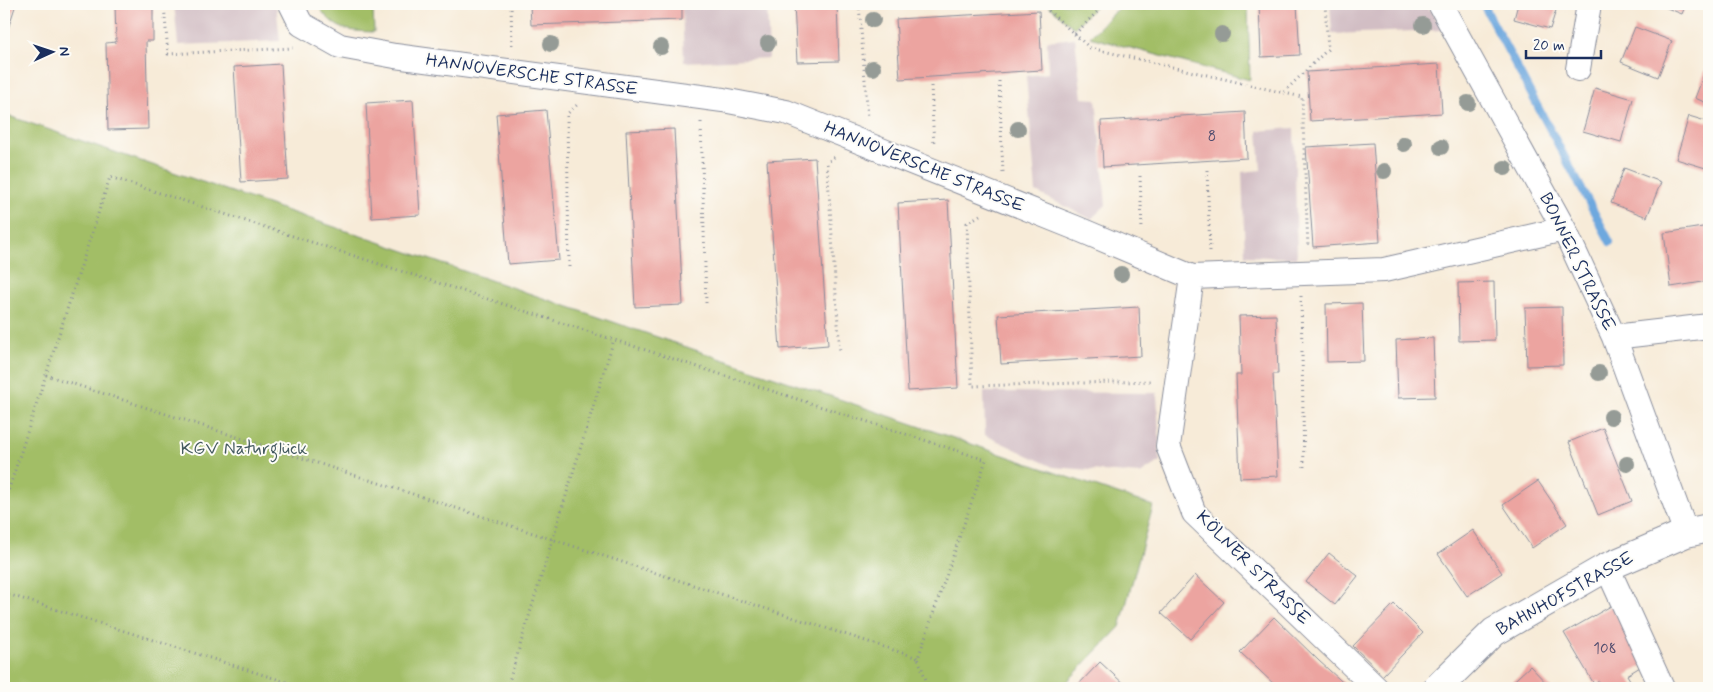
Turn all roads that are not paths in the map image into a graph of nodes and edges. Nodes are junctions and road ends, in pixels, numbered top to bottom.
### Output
1 (291, 4) edge
2 (1440, 4) edge
3 (1589, 4) edge
4 (1578, 69) dead end
5 (1564, 229) junction
6 (1202, 277) junction
7 (1709, 326) edge
8 (1614, 337) junction
9 (1697, 531) edge
10 (1607, 567) junction
11 (1376, 688) edge
12 (1437, 688) edge
13 (1662, 688) edge

1 - 6 street, HANNOVERSCHE STRASSE
2 - 5 street, BONNER STRASSE
3 - 4 street
5 - 6 street, HANNOVERSCHE STRASSE
5 - 8 street, BONNER STRASSE
6 - 11 street, KÖLNER STRASSE
7 - 8 street
8 - 9 street, BONNER STRASSE
9 - 10 street, BAHNHOFSTRASSE
10 - 12 street, BAHNHOFSTRASSE
10 - 13 street

